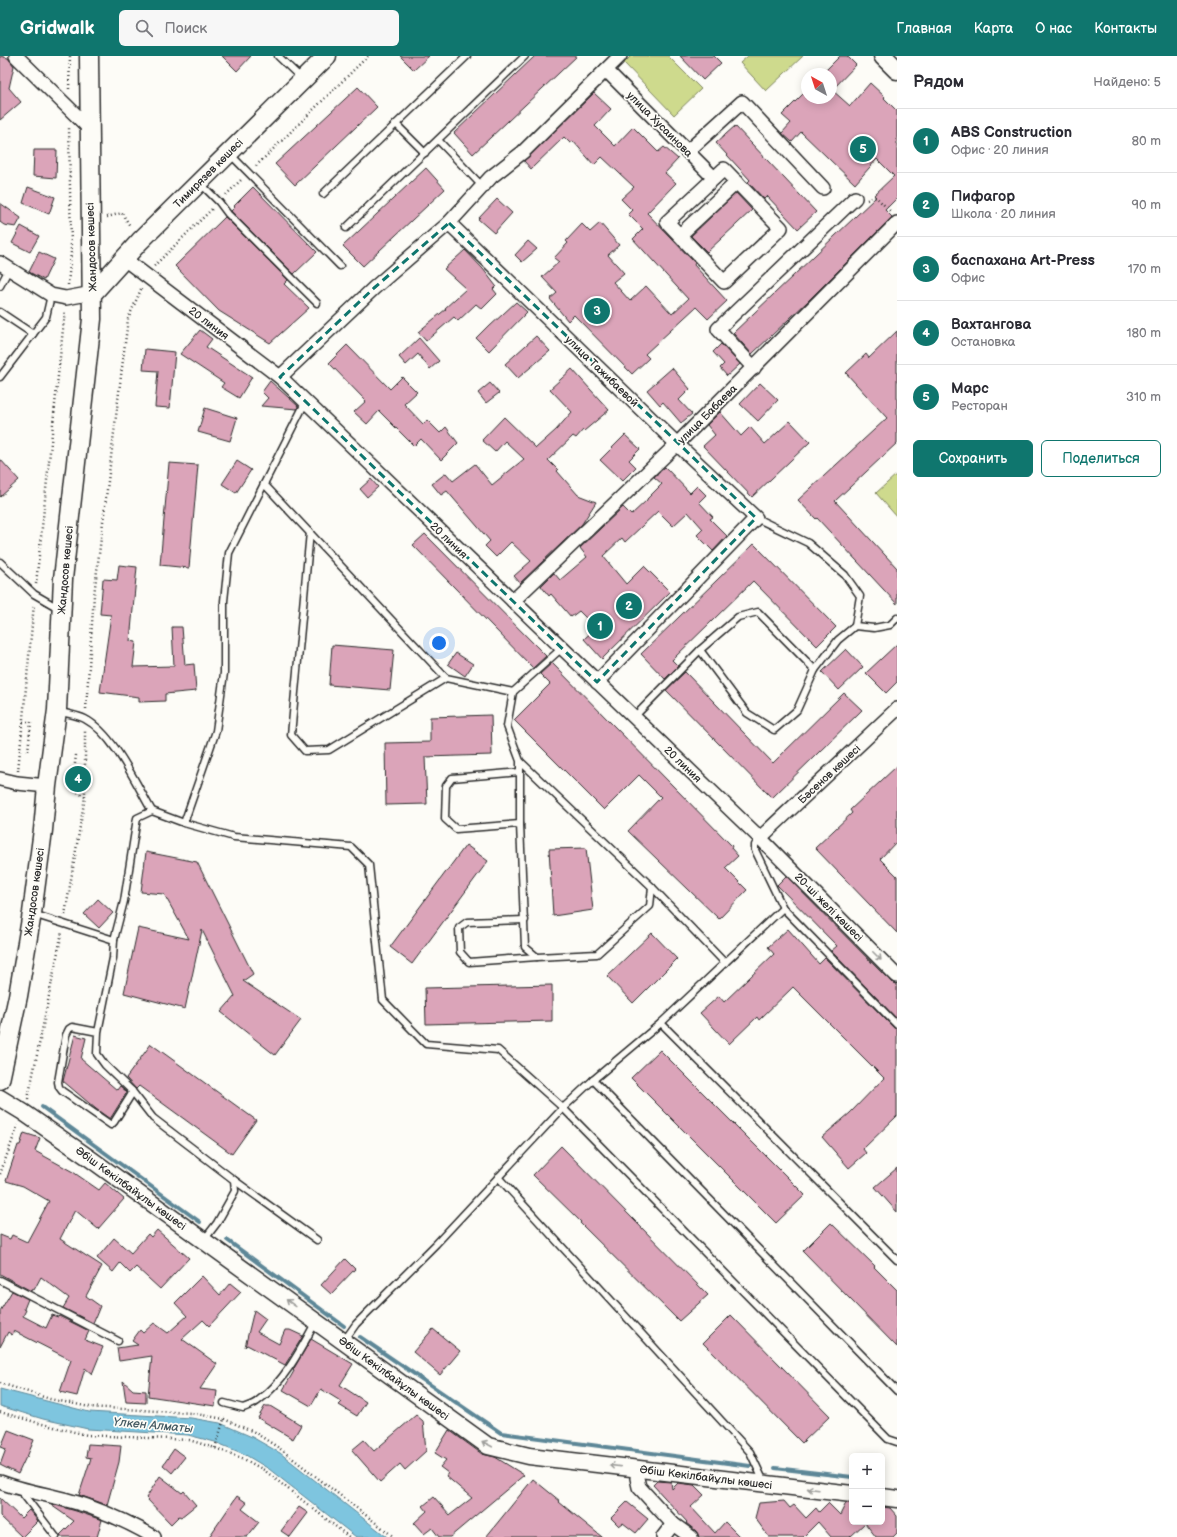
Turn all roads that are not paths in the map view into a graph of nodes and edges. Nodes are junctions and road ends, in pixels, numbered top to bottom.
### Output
1 (16, 56) edge
2 (90, 56) edge
3 (278, 56) edge
4 (327, 56) edge
5 (467, 56) edge
6 (525, 56) edge
7 (620, 56) edge
8 (883, 56) edge
9 (606, 70) junction
10 (897, 70) edge
11 (303, 80) junction
12 (396, 124) junction
13 (89, 128) junction
14 (438, 140) junction
15 (688, 151) junction
16 (229, 153) junction
17 (425, 153) junction
18 (714, 178) junction
19 (200, 182) junction
20 (737, 182) junction
21 (482, 186) junction
22 (823, 188) dead end
23 (323, 194) dead end
24 (855, 198) road end
25 (894, 218) edge
26 (449, 223) junction
27 (346, 228) dead end
28 (680, 235) junction
29 (123, 258) junction
30 (4, 266) edge
31 (340, 266) dead end
32 (0, 286) edge
33 (92, 293) junction
34 (50, 295) junction
35 (317, 303) dead end
36 (0, 312) edge
37 (33, 334) junction
38 (754, 368) junction
39 (0, 377) edge
40 (280, 377) junction
41 (306, 401) junction
42 (677, 444) junction
43 (264, 484) junction
44 (756, 518) junction
45 (310, 532) junction
46 (0, 562) edge
47 (513, 601) junction
48 (61, 610) junction
49 (897, 618) edge
50 (855, 626) junction
51 (562, 648) junction
52 (700, 650) junction
53 (814, 670) junction
54 (446, 678) junction
55 (597, 682) junction
56 (513, 692) junction
57 (897, 709) edge
58 (57, 710) junction
59 (634, 717) junction
60 (520, 761) junction
61 (520, 772) junction
62 (0, 779) edge
63 (47, 786) junction
64 (152, 811) junction
65 (184, 823) junction
66 (520, 824) junction
67 (760, 838) junction
68 (652, 887) junction
69 (783, 908) junction
70 (32, 913) junction
71 (524, 920) junction
72 (114, 940) junction
73 (537, 957) junction
74 (725, 963) junction
75 (897, 976) edge
76 (661, 1023) junction
77 (897, 1025) edge
78 (98, 1032) junction
79 (0, 1076) edge
80 (593, 1080) junction
81 (132, 1091) junction
82 (0, 1098) edge
83 (563, 1108) junction
84 (498, 1177) junction
85 (234, 1180) junction
86 (204, 1240) junction
87 (317, 1240) dead end
88 (897, 1260) edge
89 (0, 1280) edge
90 (316, 1321) junction
91 (118, 1341) dead end
92 (344, 1342) junction
93 (897, 1391) edge
94 (224, 1403) dead end
95 (897, 1442) edge
96 (638, 1469) junction
97 (0, 1482) edge
98 (764, 1484) junction
99 (19, 1489) junction
100 (849, 1494) edge
101 (885, 1497) edge
102 (897, 1499) edge
103 (673, 1524) junction
104 (56, 1537) edge
105 (154, 1537) edge
106 (663, 1537) edge
107 (691, 1537) edge

1 - 13 street
2 - 13 main road, Жандосов көшесі
3 - 11 lane
4 - 11 main road, Тимирязев көшесі
5 - 12 lane
6 - 14 lane
7 - 9 street
8 - 10 main road
9 - 15 street, улица Хусаинова
9 - 21 street
11 - 16 main road, Тимирязев көшесі
12 - 17 lane
12 - 23 lane
13 - 33 main road, Жандосов көшесі
14 - 17 lane
14 - 21 lane
15 - 18 street, улица Хусаинова
15 - 22 street
16 - 19 main road, Тимирязев көшесі
16 - 31 lane
17 - 27 lane
18 - 20 street
18 - 28 street
19 - 29 main road, Тимирязев көшесі
19 - 35 lane
20 - 28 street
20 - 28 street
21 - 26 street
24 - 38 street
25 - 38 street, улица Бабаева
26 - 40 street
26 - 42 street, улица Тажибаевой
29 - 33 main road, Тимирязев көшесі
29 - 40 street, 20 линия
30 - 32 lane
30 - 34 street
33 - 34 street
33 - 48 main road, Жандосов көшесі
34 - 37 lane
36 - 37 lane
37 - 39 lane
38 - 42 street, улица Бабаева
40 - 41 street, 20 линия
41 - 43 lane
41 - 47 street, 20 линия
42 - 44 street, улица Тажибаевой
42 - 47 street, улица Бабаева
43 - 45 lane
43 - 65 lane
44 - 50 lane
44 - 55 street
45 - 54 lane
45 - 54 lane
46 - 48 lane
47 - 51 street, 20 линия
48 - 58 main road, Жандосов көшесі
49 - 50 lane
50 - 53 lane
51 - 55 street, 20 линия
51 - 56 lane
52 - 53 lane
52 - 53 lane
52 - 59 lane
54 - 56 lane
55 - 59 street, 20 линия
56 - 60 lane
57 - 67 street, Бәсенов көшесі
58 - 63 main road, Жандосов көшесі
58 - 64 lane
59 - 67 street, 20 линия
60 - 61 lane
60 - 68 lane
61 - 66 lane
61 - 66 lane
62 - 63 street
63 - 70 main road, Жандосов көшесі
64 - 65 lane
64 - 72 lane
65 - 83 lane
66 - 71 lane
67 - 69 lane
67 -> 75 street, 20-ші желі көшесі
68 - 73 lane
68 - 74 lane
69 - 74 lane
69 - 77 lane
70 - 72 lane
70 - 79 main road, Жандосов көшесі
71 - 73 lane
71 - 73 lane
72 - 78 lane
74 - 76 lane
76 - 80 lane
76 - 88 lane
78 - 81 lane
78 - 81 lane
80 - 83 lane
80 - 93 lane
81 - 85 lane
82 - 86 street, Әбіш Кекілбайұлы көшесі
83 - 84 lane
83 - 95 lane
84 - 92 lane
84 - 98 lane
85 - 86 lane
85 - 87 lane
90 -> 86 street, Әбіш Кекілбайұлы көшесі
89 - 91 lane
90 - 92 street, Әбіш Кекілбайұлы көшесі
90 - 94 lane
96 -> 92 street, Әбіш Кекілбайұлы көшесі
96 - 98 street, Әбіш Кекілбайұлы көшесі
96 - 103 street
97 - 99 street
100 -> 98 street, Әбіш Кекілбайұлы көшесі
99 - 104 lane
99 - 105 street
101 - 102 street
103 - 106 street
103 - 107 street

